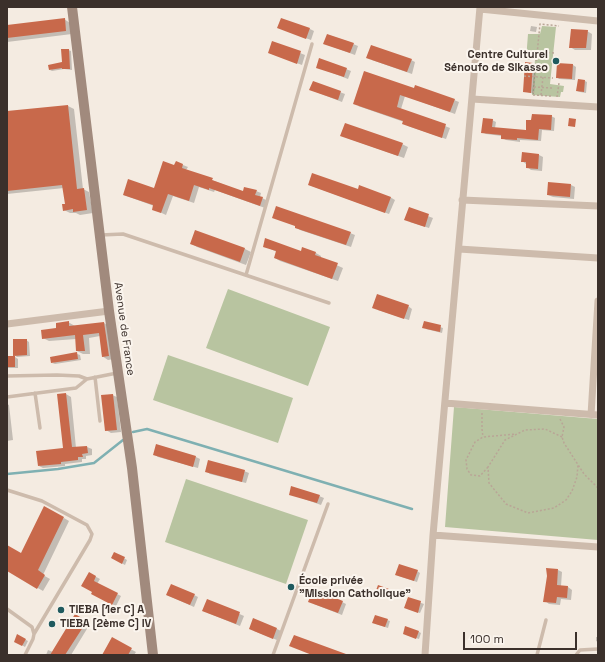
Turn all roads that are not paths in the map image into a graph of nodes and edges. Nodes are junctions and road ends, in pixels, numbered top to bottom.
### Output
1 (72, 7) edge
2 (480, 8) edge
3 (598, 21) edge
4 (312, 44) dead end
5 (472, 99) junction
6 (598, 107) edge
7 (462, 200) junction
8 (598, 206) edge
9 (100, 235) junction
10 (458, 248) junction
11 (598, 258) edge
12 (246, 275) junction
13 (598, 301) edge
14 (330, 303) dead end
15 (109, 311) junction
16 (7, 324) edge
17 (118, 372) junction
18 (7, 376) edge
19 (95, 378) junction
20 (87, 379) junction
21 (35, 393) junction
22 (7, 397) edge
23 (445, 403) junction
24 (594, 415) edge
25 (100, 421) dead end
26 (40, 428) dead end
27 (7, 490) edge
28 (328, 504) dead end
29 (433, 535) junction
30 (598, 547) edge
31 (7, 609) edge
32 (546, 620) dead end
33 (34, 634) junction
34 (598, 649) edge
35 (25, 655) edge
36 (153, 655) edge
37 (273, 655) edge
38 (425, 655) edge
39 (536, 655) edge
40 (576, 655) edge

1 - 9 main road, Avenue de France
2 - 3 street
2 - 5 street
4 - 12 lane
5 - 6 street
5 - 7 street
7 - 8 street
7 - 10 street
9 - 12 lane
9 - 15 main road, Avenue de France
10 - 11 street
10 - 23 street
12 - 14 lane
13 - 24 street
15 - 16 street
15 - 17 main road, Avenue de France
17 - 19 lane
17 - 36 main road, Avenue de France
18 - 20 lane
19 - 20 lane
19 - 25 lane
20 - 21 lane
21 - 22 lane
21 - 26 lane
23 - 24 street
23 - 29 street
27 - 33 lane
28 - 37 lane
29 - 30 street
29 - 38 street
31 - 33 lane
32 - 39 lane
33 - 35 lane
34 - 40 lane

